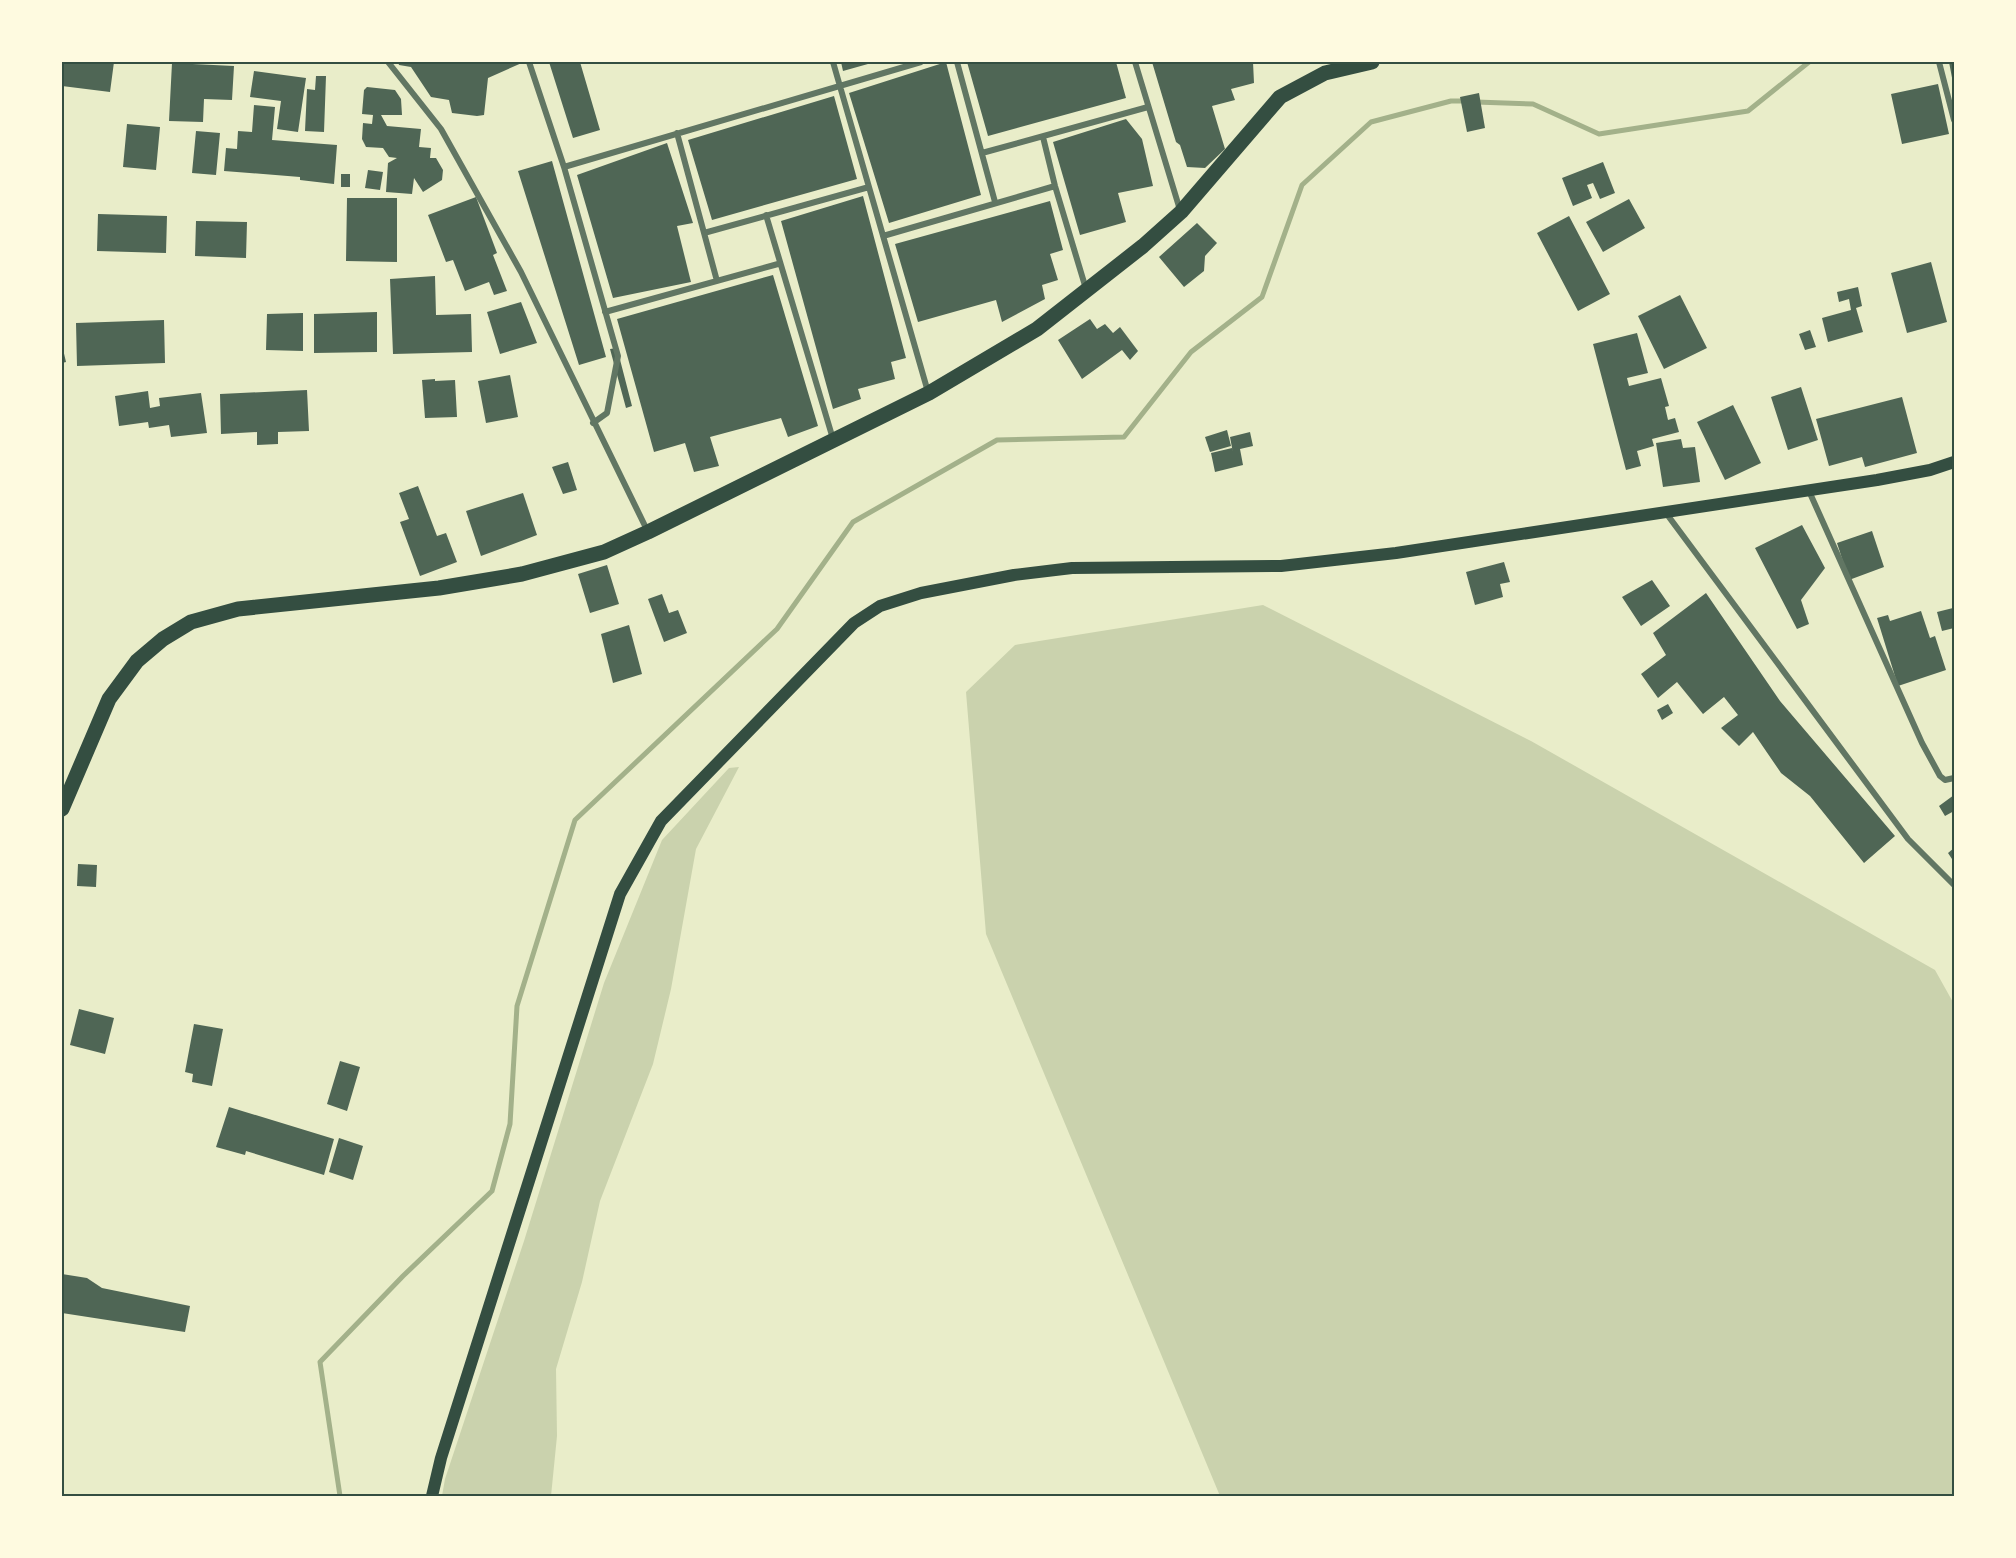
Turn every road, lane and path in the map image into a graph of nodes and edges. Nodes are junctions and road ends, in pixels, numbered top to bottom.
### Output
1 (388, 62) edge
2 (529, 62) edge
3 (833, 62) edge
4 (921, 62) edge
5 (957, 62) edge
6 (1135, 62) edge
7 (1372, 62) edge
8 (1939, 62) edge
9 (840, 85) junction
10 (1951, 95) edge
11 (1148, 106) junction
12 (1954, 120) edge
13 (677, 133) junction
14 (1043, 137) junction
15 (982, 153) junction
16 (564, 167) junction
17 (1055, 186) junction
18 (869, 187) junction
19 (995, 202) junction
20 (1181, 212) junction
21 (766, 215) junction
22 (704, 233) junction
23 (883, 236) junction
24 (778, 264) junction
25 (717, 281) junction
26 (1087, 290) junction
27 (605, 312) junction
28 (928, 393) junction
29 (593, 423) junction
30 (834, 442) junction
31 (1954, 462) edge
32 (1809, 490) junction
33 (1665, 512) junction
34 (648, 532) junction
35 (1954, 778) edge
36 (62, 809) edge
37 (1954, 885) edge
38 (432, 1497) edge

1 - 29 street
2 - 16 street
3 - 9 street
4 - 9 street
5 - 15 street
6 - 11 street
7 - 20 main road
8 - 10 street
9 - 13 street
9 - 18 street
10 - 12 street
11 - 14 street
11 - 20 street
13 - 16 street
13 - 22 street
14 - 15 street
14 - 17 street
15 - 19 street
16 - 27 street
17 - 19 street
17 - 26 street
18 - 21 street
18 - 23 street
19 - 23 street
20 - 26 main road
21 - 22 street
21 - 24 street
22 - 25 street
23 - 28 street
24 - 25 street
24 - 30 street
25 - 27 street
26 - 28 main road
27 - 29 street
28 - 30 main road
29 - 34 street
30 - 34 main road
31 - 32 main road
32 - 33 main road
32 - 35 street
33 - 37 street
33 - 38 main road
34 - 36 main road

